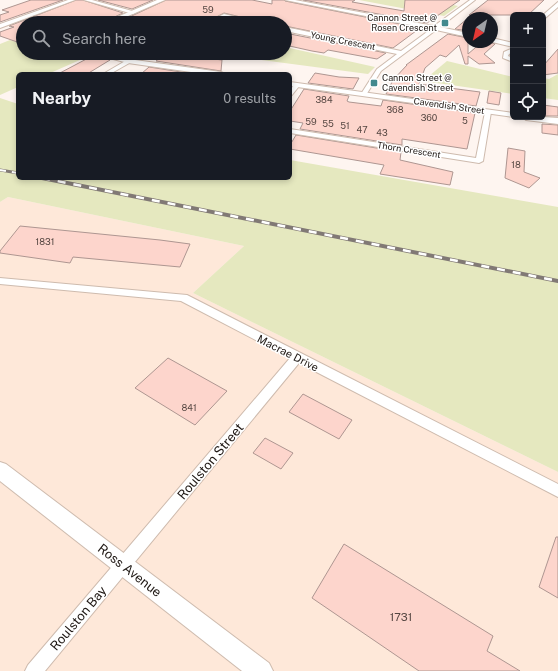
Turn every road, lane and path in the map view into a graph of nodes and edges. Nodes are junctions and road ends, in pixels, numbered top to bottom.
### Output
1 (73, 0) edge
2 (86, 0) edge
3 (162, 0) edge
4 (287, 0) edge
5 (473, 0) edge
6 (558, 4) edge
7 (133, 12) junction
8 (546, 15) edge
9 (28, 16) edge
10 (123, 16) edge
11 (16, 20) edge
12 (0, 26) edge
13 (435, 28) junction
14 (292, 30) edge
15 (462, 34) edge
16 (498, 41) edge
17 (510, 44) edge
18 (510, 51) edge
19 (402, 53) junction
20 (510, 59) edge
21 (128, 60) joint
22 (109, 72) edge
23 (202, 72) edge
24 (293, 84) edge
25 (364, 94) junction
26 (488, 112) junction
27 (510, 115) edge
28 (546, 120) edge
29 (558, 121) edge
30 (292, 131) edge
31 (0, 281) edge
32 (298, 358) junction
33 (0, 470) edge
34 (558, 491) edge
35 (123, 565) junction
36 (34, 671) edge
37 (261, 671) edge

1 - 9 street
2 - 7 street
3 - 7 street
4 - 13 street
5 - 13 street
6 - 8 street
7 - 10 street
11 - 12 street
13 - 15 street
13 - 19 street
14 - 19 street, Young Crescent
16 - 17 street
18 - 20 street
19 - 25 street
21 - 22 street
21 - 23 street
24 - 25 street, Cavendish Street
25 - 26 street, Cavendish Street
26 - 27 street, Cavendish Street
26 - 30 street, Thorn Crescent
28 - 29 street
31 - 32 street, Macrae Drive
32 - 34 street, Macrae Drive
32 - 35 street, Roulston Street
33 - 35 main road, Ross Avenue
35 - 36 street, Roulston Bay
35 - 37 main road, Ross Avenue

